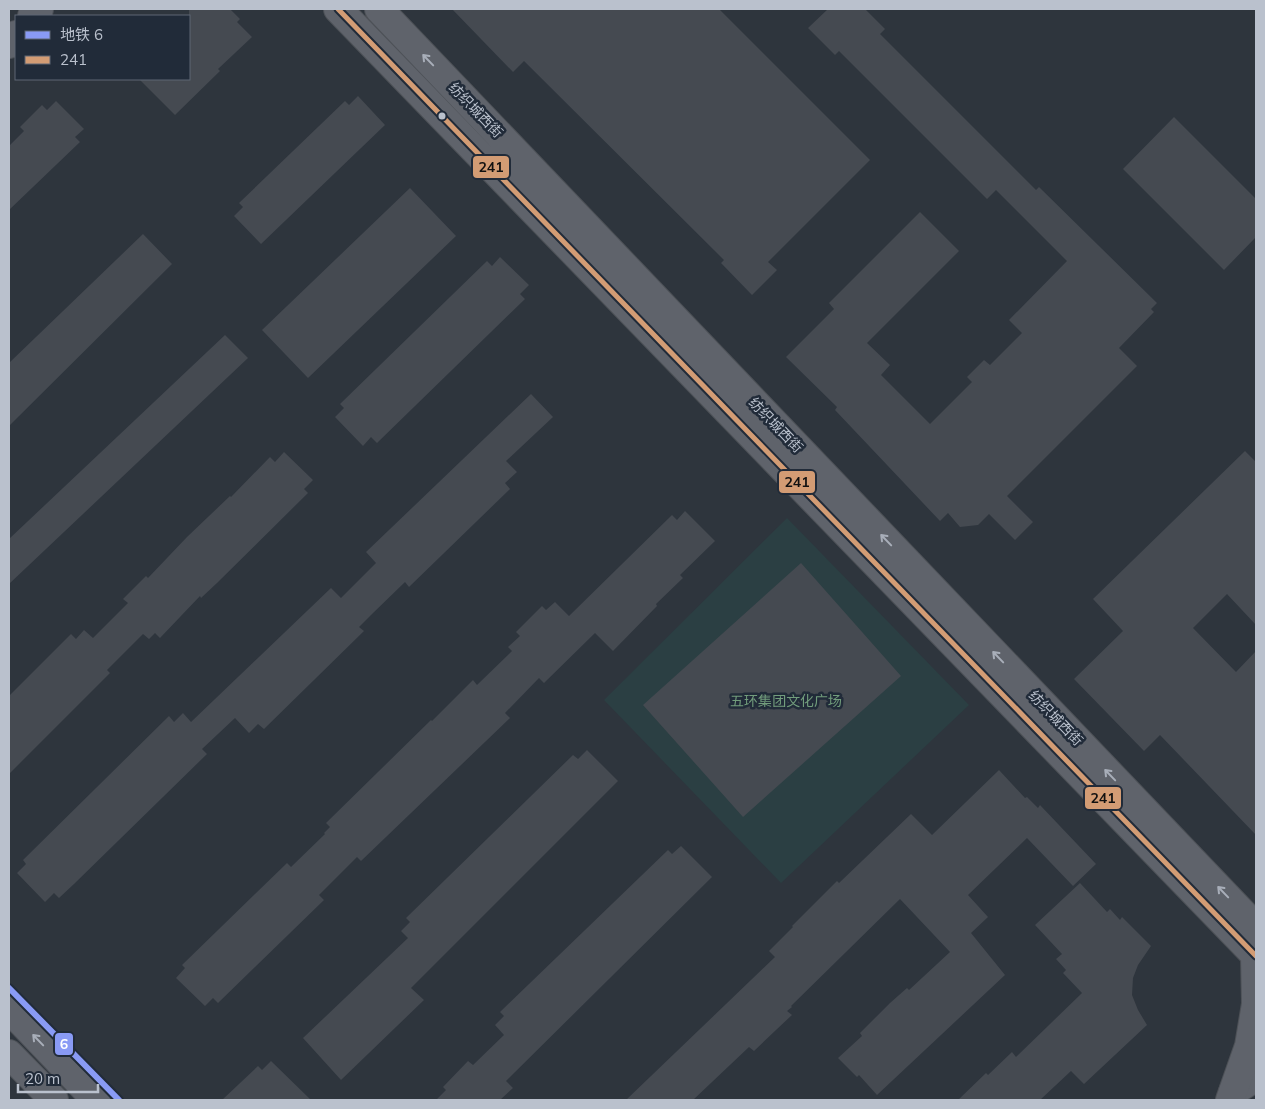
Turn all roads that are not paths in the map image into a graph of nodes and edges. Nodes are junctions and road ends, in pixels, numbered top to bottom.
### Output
1 (338, 9) edge
2 (379, 9) edge
3 (1256, 928) edge
4 (1256, 954) edge
5 (9, 1009) edge
6 (9, 1054) edge
7 (1256, 1077) edge
8 (1227, 1098) edge
9 (54, 1100) edge
10 (96, 1100) edge

1 - 4 street, 纺织城西街
3 -> 2 street, 纺织城西街
4 - 8 street
10 -> 5 street
6 - 9 street
7 - 8 street

